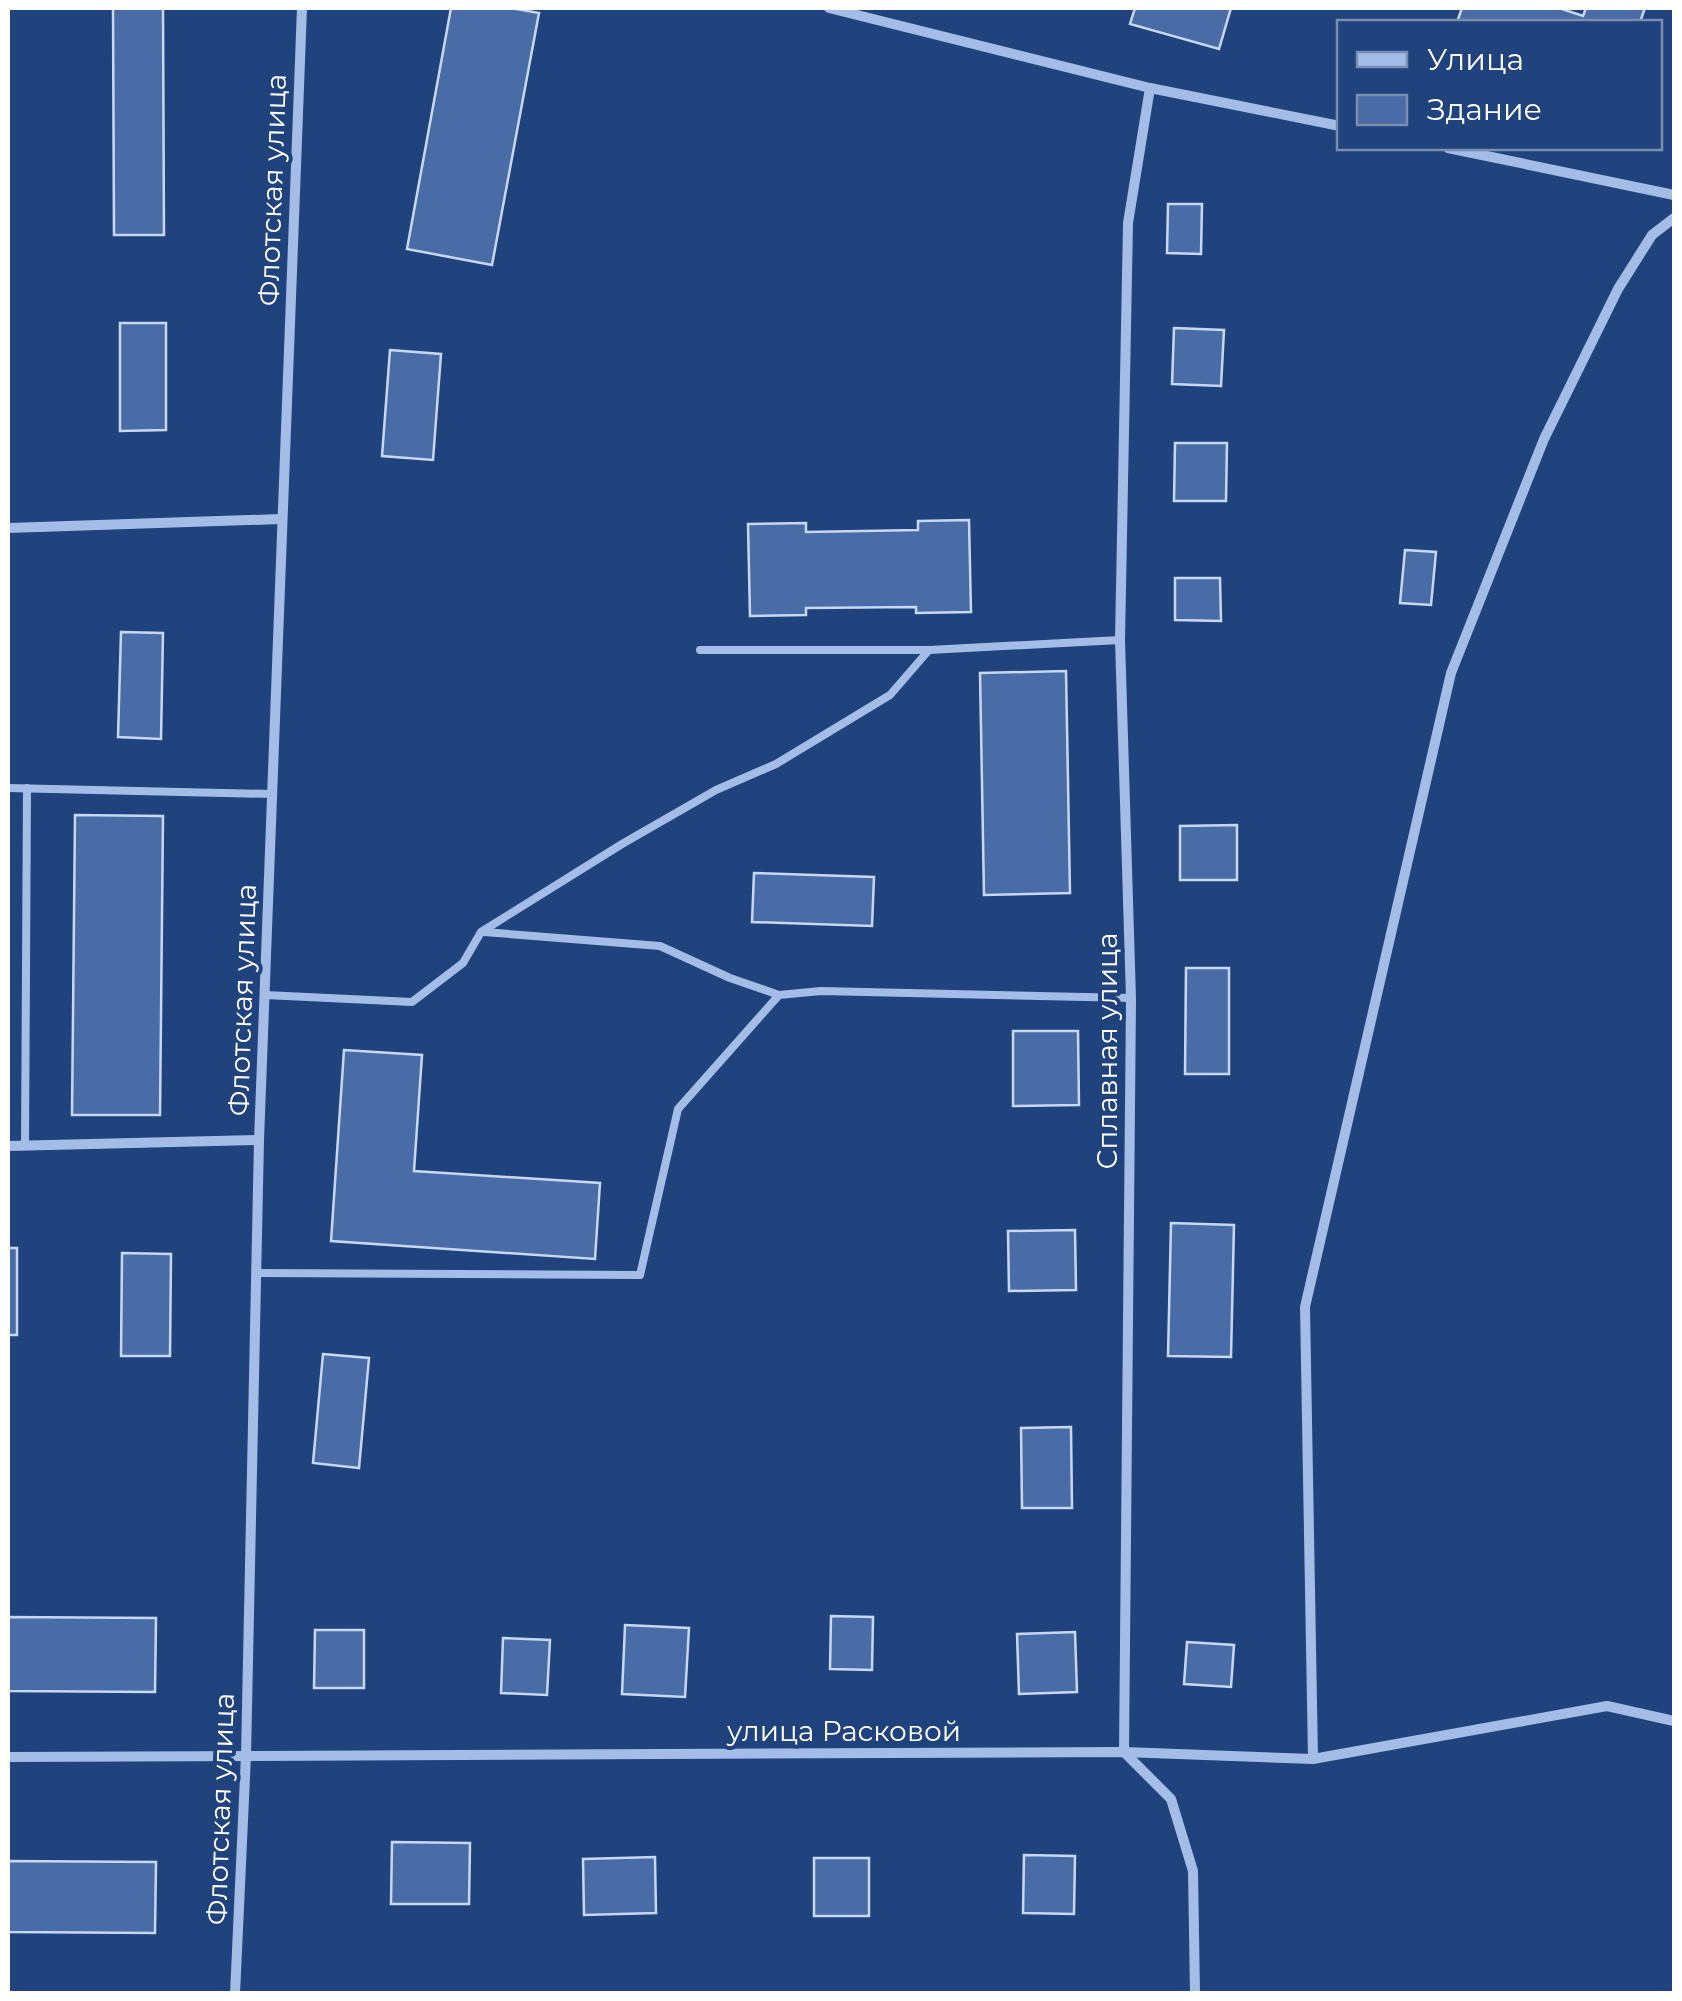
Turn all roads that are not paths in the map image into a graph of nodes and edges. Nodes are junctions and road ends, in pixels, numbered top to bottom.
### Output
1 (302, 8) edge
2 (830, 8) edge
3 (1150, 88) junction
4 (1337, 125) edge
5 (1458, 150) edge
6 (1674, 195) edge
7 (1674, 218) edge
8 (281, 519) junction
9 (8, 528) edge
10 (1120, 640) junction
11 (700, 650) dead end
12 (929, 650) junction
13 (8, 788) edge
14 (27, 788) junction
15 (272, 794) junction
16 (480, 932) junction
17 (265, 995) junction
18 (779, 996) junction
19 (1131, 998) junction
20 (259, 1140) junction
21 (8, 1146) edge
22 (25, 1146) junction
23 (257, 1273) junction
24 (1674, 1721) edge
25 (1124, 1752) junction
26 (246, 1755) junction
27 (8, 1757) edge
28 (1312, 1759) junction
29 (236, 1994) edge
30 (1195, 1994) edge

1 - 8 street, Флотская улица
2 - 3 street
3 - 4 street
3 - 10 street, Сплавная улица
5 - 6 street
7 - 28 street
8 - 9 street
8 - 15 street, Флотская улица
10 - 12 lane
10 - 19 street, Сплавная улица
11 - 12 lane
12 - 16 lane
13 - 14 lane
14 - 15 lane
14 - 22 lane
15 - 17 street, Флотская улица
16 - 17 lane
16 - 18 lane
17 - 20 street, Флотская улица
18 - 19 lane
18 - 23 lane
19 - 25 street, Сплавная улица
20 - 22 street
20 - 23 street, Флотская улица
21 - 22 street
23 - 26 street, Флотская улица
24 - 28 street, улица Расковой
25 - 26 street, улица Расковой
25 - 28 street, улица Расковой
25 - 30 street
26 - 27 street, улица Расковой
26 - 29 street, Флотская улица

